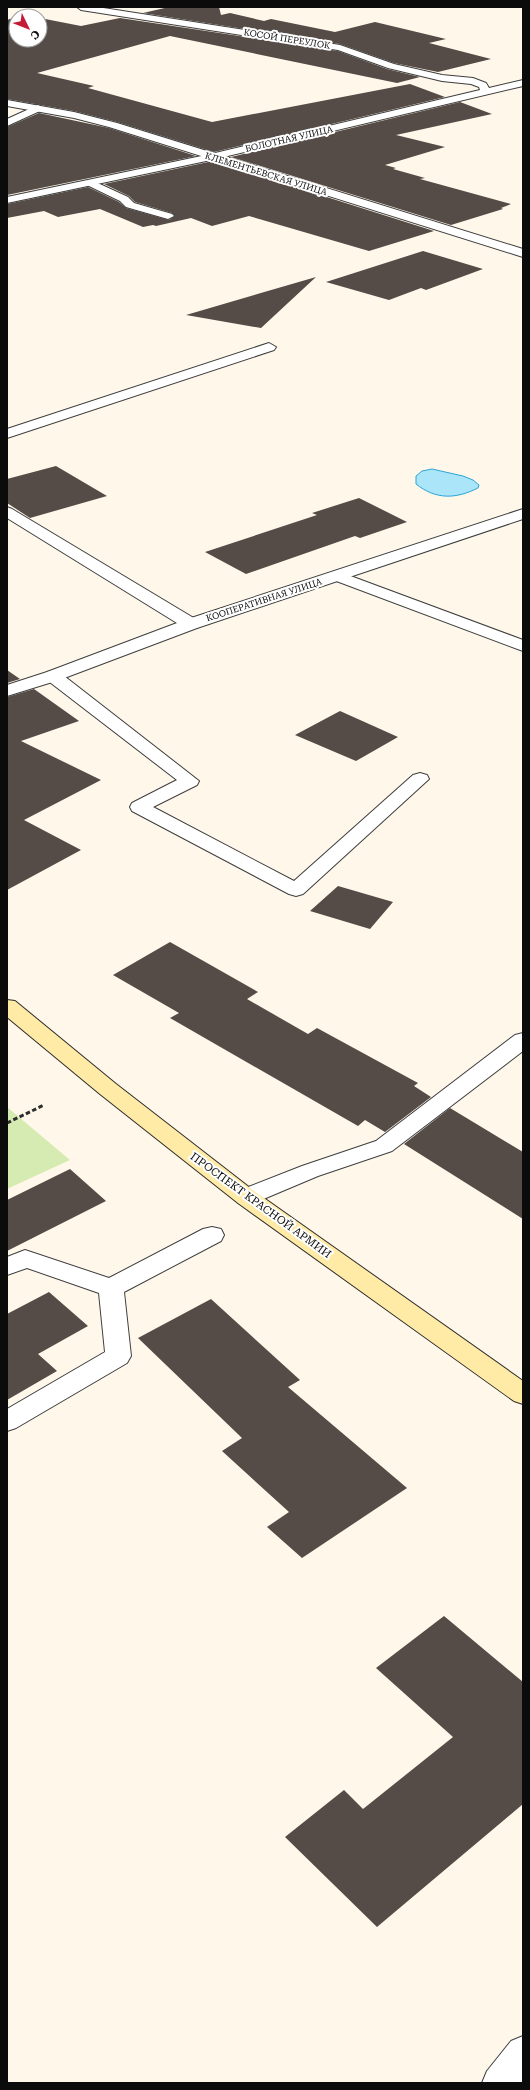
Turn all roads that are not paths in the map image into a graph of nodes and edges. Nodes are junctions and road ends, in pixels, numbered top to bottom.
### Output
1 (81, 7) edge
2 (523, 83) edge
3 (485, 92) junction
4 (7, 103) edge
5 (38, 108) junction
6 (7, 123) edge
7 (212, 157) junction
8 (91, 183) junction
9 (7, 200) edge
10 (168, 216) dead end
11 (523, 253) edge
12 (269, 347) dead end
13 (7, 434) edge
14 (7, 512) edge
15 (523, 514) edge
16 (337, 576) junction
17 (191, 624) junction
18 (523, 646) edge
19 (53, 676) junction
20 (7, 691) edge
21 (420, 779) dead end
22 (7, 1006) edge
23 (523, 1040) edge
24 (246, 1198) junction
25 (212, 1235) dead end
26 (7, 1267) edge
27 (111, 1288) junction
28 (523, 1394) edge
29 (7, 1421) edge
30 (523, 2054) edge
31 (500, 2083) edge

1 - 3 street, КОСОЙ ПЕРЕУЛОК
2 - 3 street, БОЛОТНАЯ УЛИЦА
3 - 7 street, БОЛОТНАЯ УЛИЦА
4 - 5 street, КЛЕМЕНТЬЕВСКАЯ УЛИЦА
5 - 6 street
5 - 7 street, КЛЕМЕНТЬЕВСКАЯ УЛИЦА
7 - 8 street, БОЛОТНАЯ УЛИЦА
7 - 11 street, КЛЕМЕНТЬЕВСКАЯ УЛИЦА
8 - 9 street, БОЛОТНАЯ УЛИЦА
8 - 10 street
12 - 13 street
14 - 17 street
15 - 16 street, КООПЕРАТИВНАЯ УЛИЦА
16 - 17 street, КООПЕРАТИВНАЯ УЛИЦА
16 - 18 street
17 - 19 street, КООПЕРАТИВНАЯ УЛИЦА
19 - 20 street, КООПЕРАТИВНАЯ УЛИЦА
19 - 21 street
22 - 24 main road, ПРОСПЕКТ КРАСНОЙ АРМИИ
23 - 24 street
24 - 28 main road, ПРОСПЕКТ КРАСНОЙ АРМИИ
25 - 27 street
26 - 27 street
27 - 29 street
30 - 31 street

